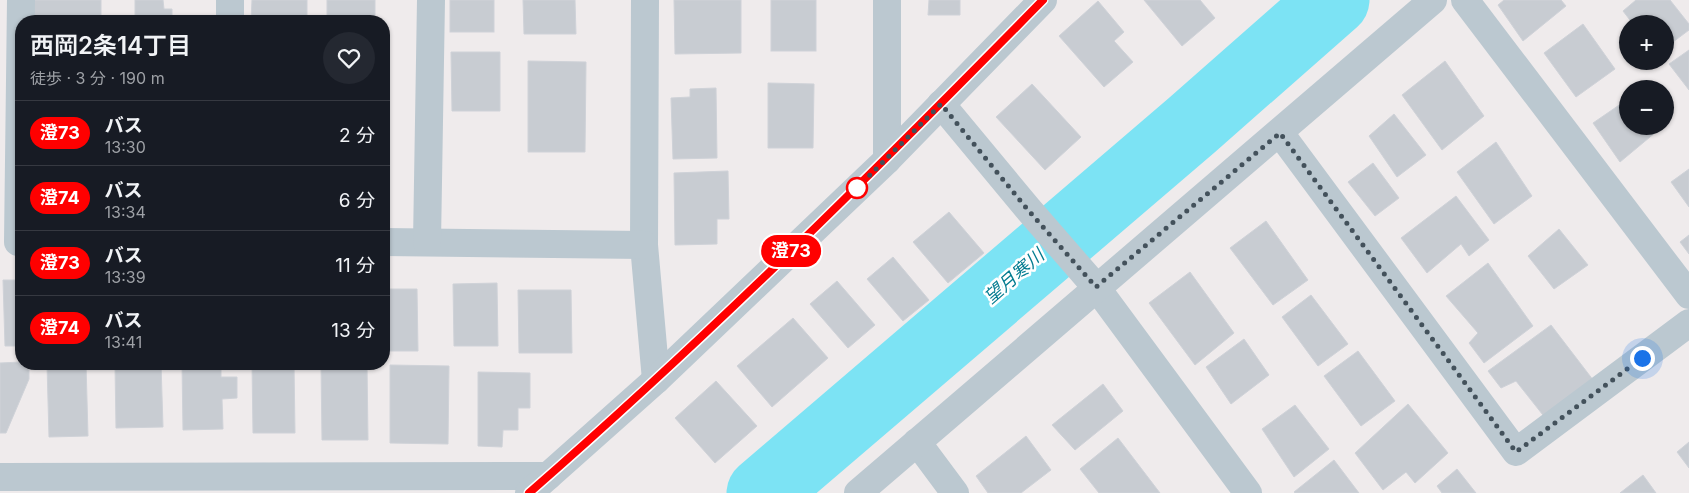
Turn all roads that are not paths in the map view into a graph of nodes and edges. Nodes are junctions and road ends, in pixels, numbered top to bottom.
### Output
1 (21, 0) edge
2 (230, 0) edge
3 (430, 0) edge
4 (645, 0) edge
5 (887, 0) edge
6 (1043, 0) edge
7 (1433, 0) edge
8 (1465, 0) edge
9 (21, 15) edge
10 (230, 15) edge
11 (941, 104) junction
12 (1280, 133) junction
13 (887, 160) junction
14 (15, 182) edge
15 (13, 242) edge
16 (390, 242) edge
17 (427, 242) junction
18 (644, 245) junction
19 (1096, 287) junction
20 (1689, 295) edge
21 (1689, 323) edge
22 (656, 380) junction
23 (917, 442) junction
24 (0, 477) edge
25 (539, 485) edge
26 (858, 493) edge
27 (955, 493) edge
28 (1248, 493) edge

1 - 9 street
2 - 10 street
3 - 17 street
4 - 18 street
5 - 13 street
6 - 11 street
7 - 12 street
8 - 20 street
11 - 13 street
11 - 19 street
12 - 19 street
12 - 21 street
13 - 22 street
14 - 15 street
16 - 17 street
17 - 18 street
18 - 22 street
19 - 23 street
19 - 28 street
22 - 25 street
23 - 26 street
23 - 27 street
24 - 25 street

